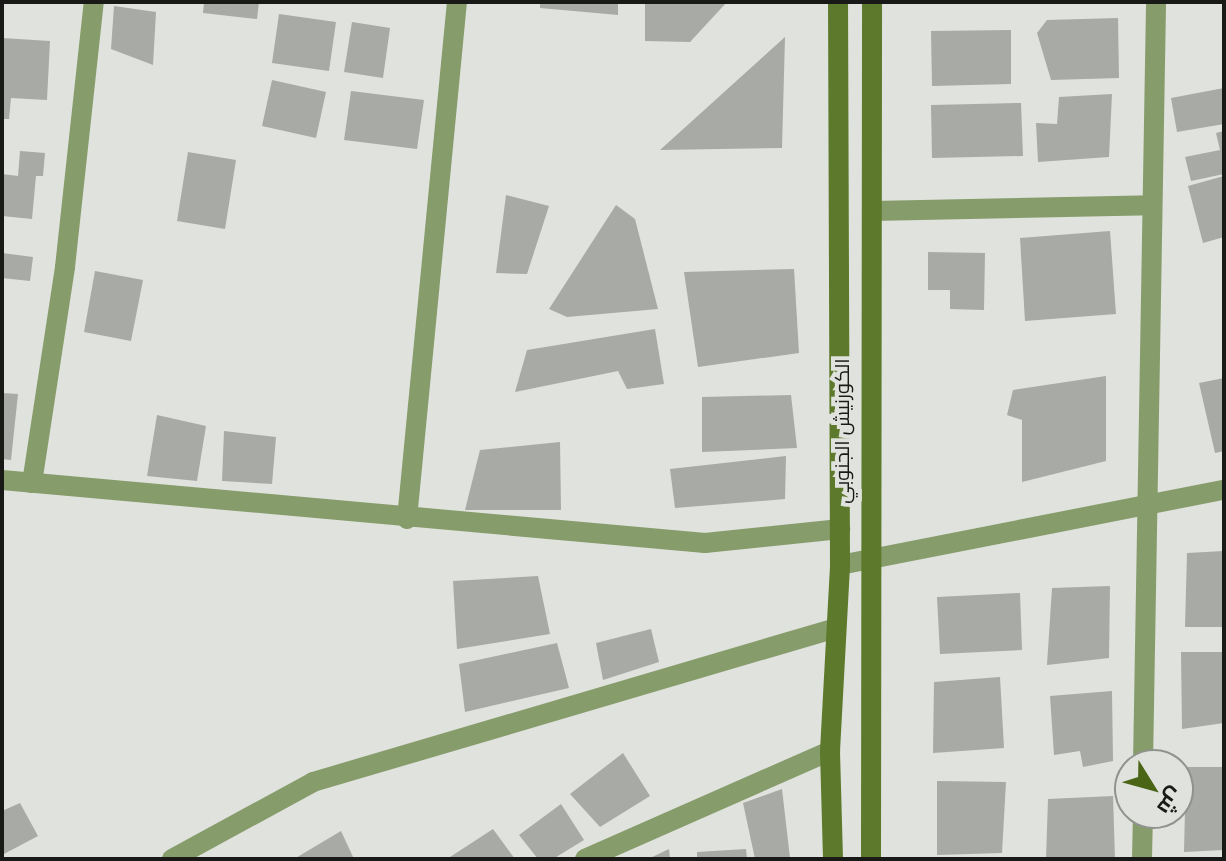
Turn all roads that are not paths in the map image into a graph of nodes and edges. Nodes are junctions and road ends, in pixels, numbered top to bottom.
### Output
1 (94, 2) edge
2 (457, 2) edge
3 (838, 2) edge
4 (872, 2) edge
5 (1156, 2) edge
6 (1152, 205) junction
7 (872, 211) junction
8 (2, 480) edge
9 (32, 483) junction
10 (1224, 490) edge
11 (1146, 509) junction
12 (407, 519) junction
13 (840, 529) junction
14 (871, 555) junction
15 (840, 565) junction
16 (836, 628) junction
17 (1143, 749) edge
18 (830, 751) junction
19 (1143, 829) edge
20 (172, 859) edge
21 (585, 859) edge
22 (833, 859) edge
23 (871, 859) edge
24 (1142, 859) edge

1 - 9 street
2 - 12 street
3 - 13 main road, الكورنيش الجنوبي
4 - 7 main road, الكورنيش الجنوبي
5 - 6 street
6 - 7 street
6 - 11 street
7 - 14 main road, الكورنيش الجنوبي
8 - 9 street
9 - 12 street
10 - 11 street
11 - 14 street
11 - 17 street
12 - 13 street
13 - 15 main road, الكورنيش الجنوبي
14 - 15 street
14 - 23 main road, الكورنيش الجنوبي
15 - 16 main road, الكورنيش الجنوبي
16 - 18 main road, الكورنيش الجنوبي
16 - 20 street
18 - 21 street
18 - 22 main road, الكورنيش الجنوبي
19 - 24 street

